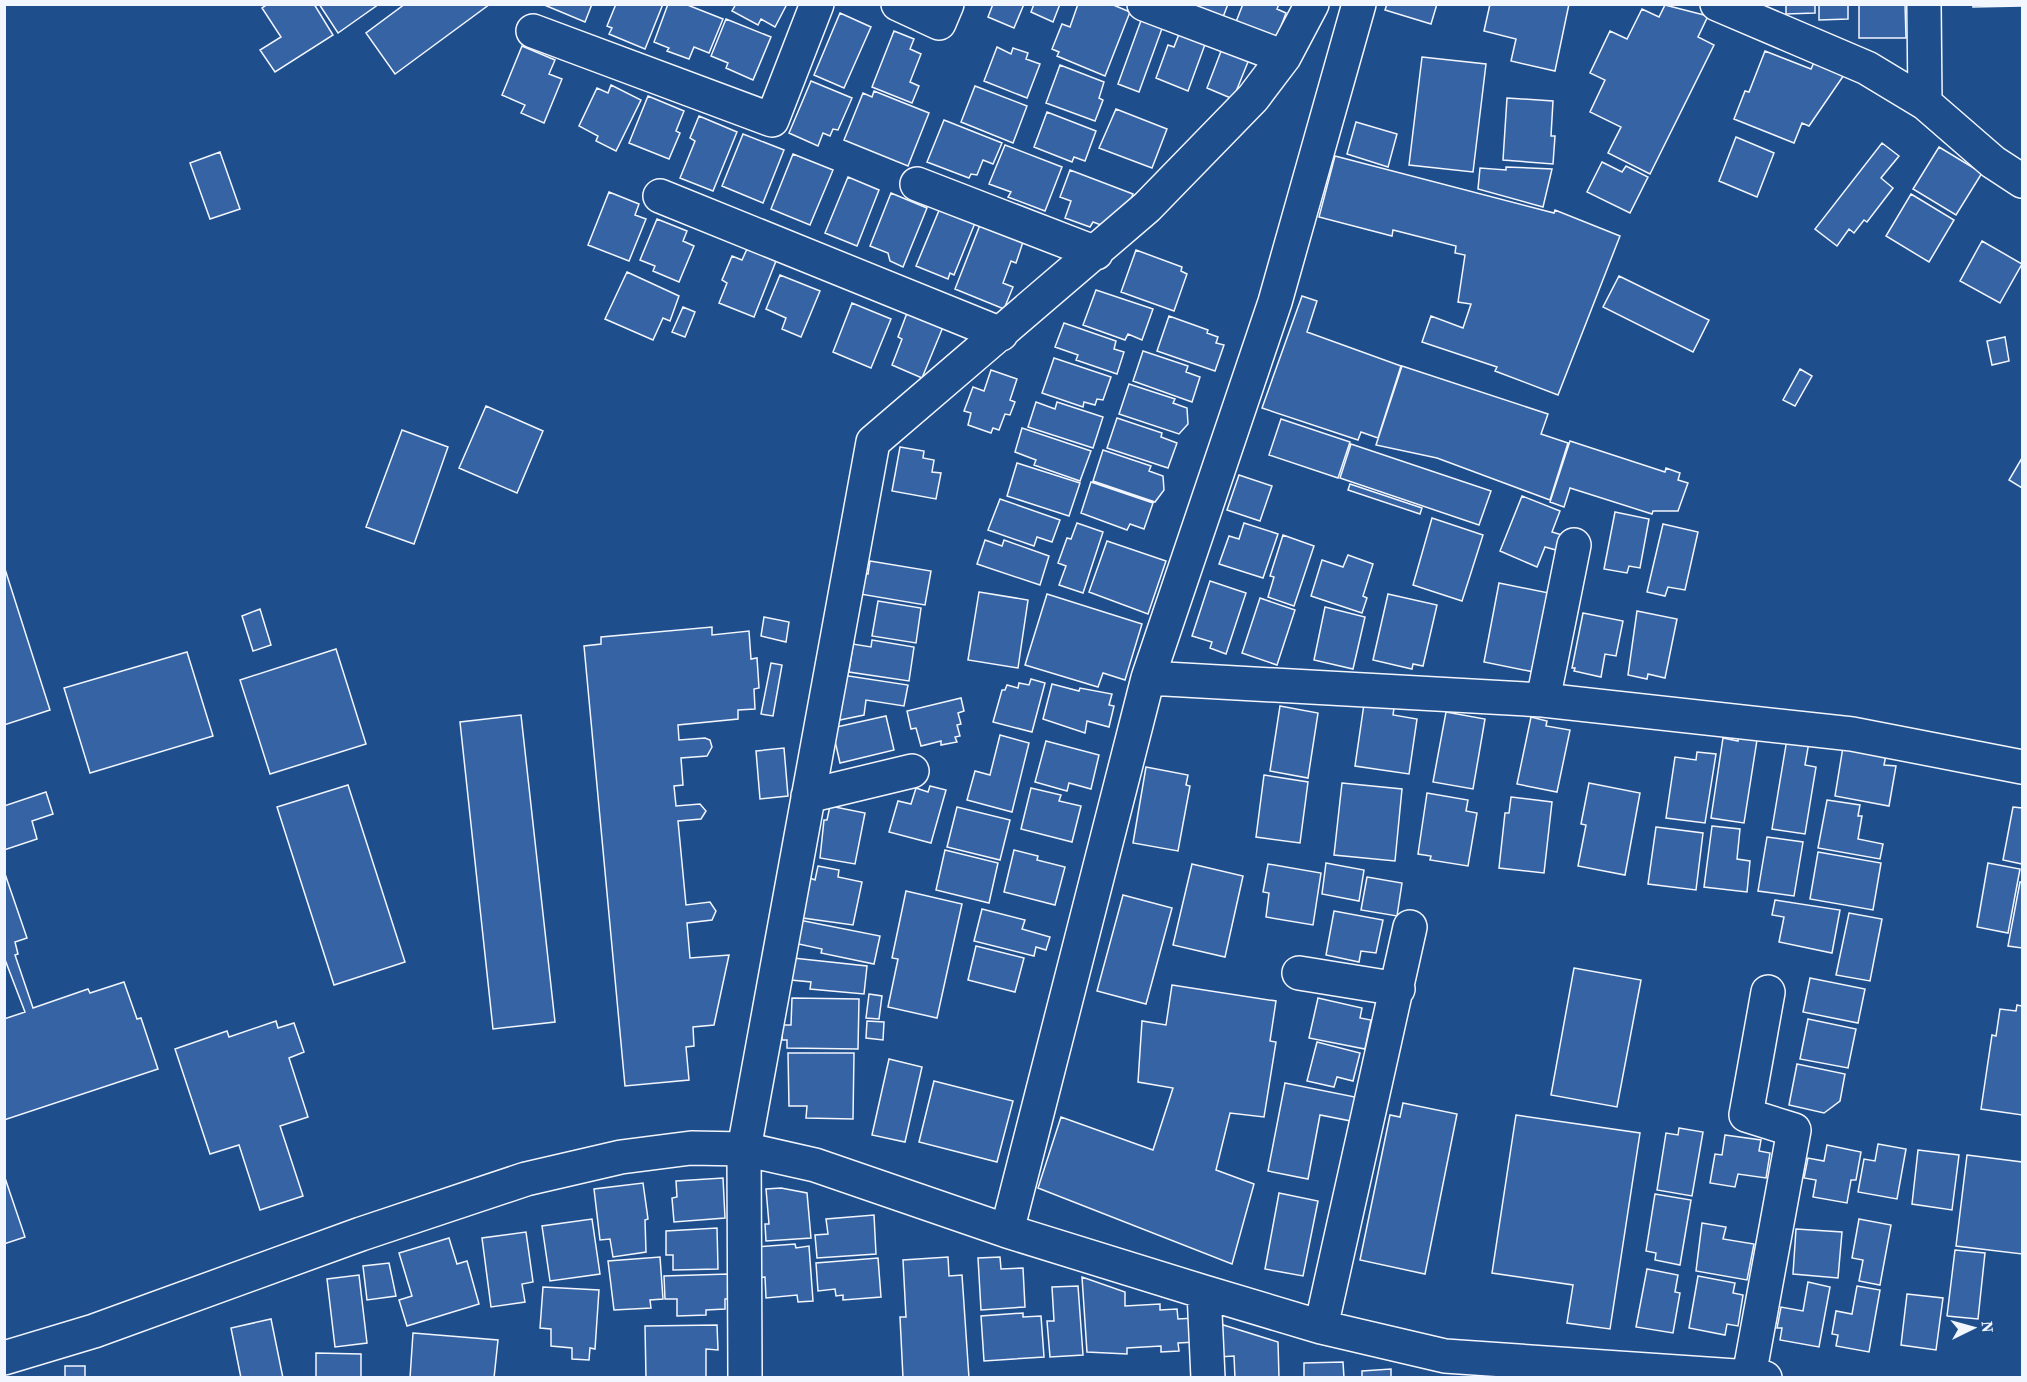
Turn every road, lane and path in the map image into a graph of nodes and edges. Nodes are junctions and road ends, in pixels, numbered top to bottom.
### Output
1 (817, 4) edge
2 (898, 4) edge
3 (947, 4) edge
4 (1144, 4) edge
5 (1312, 4) edge
6 (1359, 4) edge
7 (1716, 4) edge
8 (1924, 4) edge
9 (533, 31) dead end
10 (1284, 57) junction
11 (1925, 103) junction
12 (2022, 181) edge
13 (917, 184) dead end
14 (660, 196) dead end
15 (1096, 253) junction
16 (1001, 334) junction
17 (1574, 545) dead end
18 (1148, 678) junction
19 (1543, 700) junction
20 (2022, 767) edge
21 (912, 771) dead end
22 (808, 796) junction
23 (1410, 927) dead end
24 (1299, 973) dead end
25 (1398, 989) junction
26 (1768, 992) dead end
27 (744, 1149) junction
28 (1007, 1231) junction
29 (1204, 1292) junction
30 (1322, 1327) junction
31 (4, 1358) edge
32 (1445, 1367) edge
33 (745, 1377) edge
34 (1208, 1377) edge
35 (1757, 1377) edge

1 - 9 street
2 - 3 street
4 - 10 street
5 - 10 street
6 - 18 street
7 - 11 street
8 - 11 street
10 - 15 street
11 - 12 street
13 - 15 street
14 - 16 street
15 - 16 street
16 - 22 street
17 - 19 street
18 - 19 street
18 - 28 street
19 - 20 street
21 - 22 street
22 - 27 street
23 - 25 street
24 - 25 street
25 - 30 street
26 - 35 street
27 - 28 street
27 - 31 street
27 - 33 street
28 - 29 street
29 - 30 street
29 - 34 street
30 - 32 street
32 - 35 street

